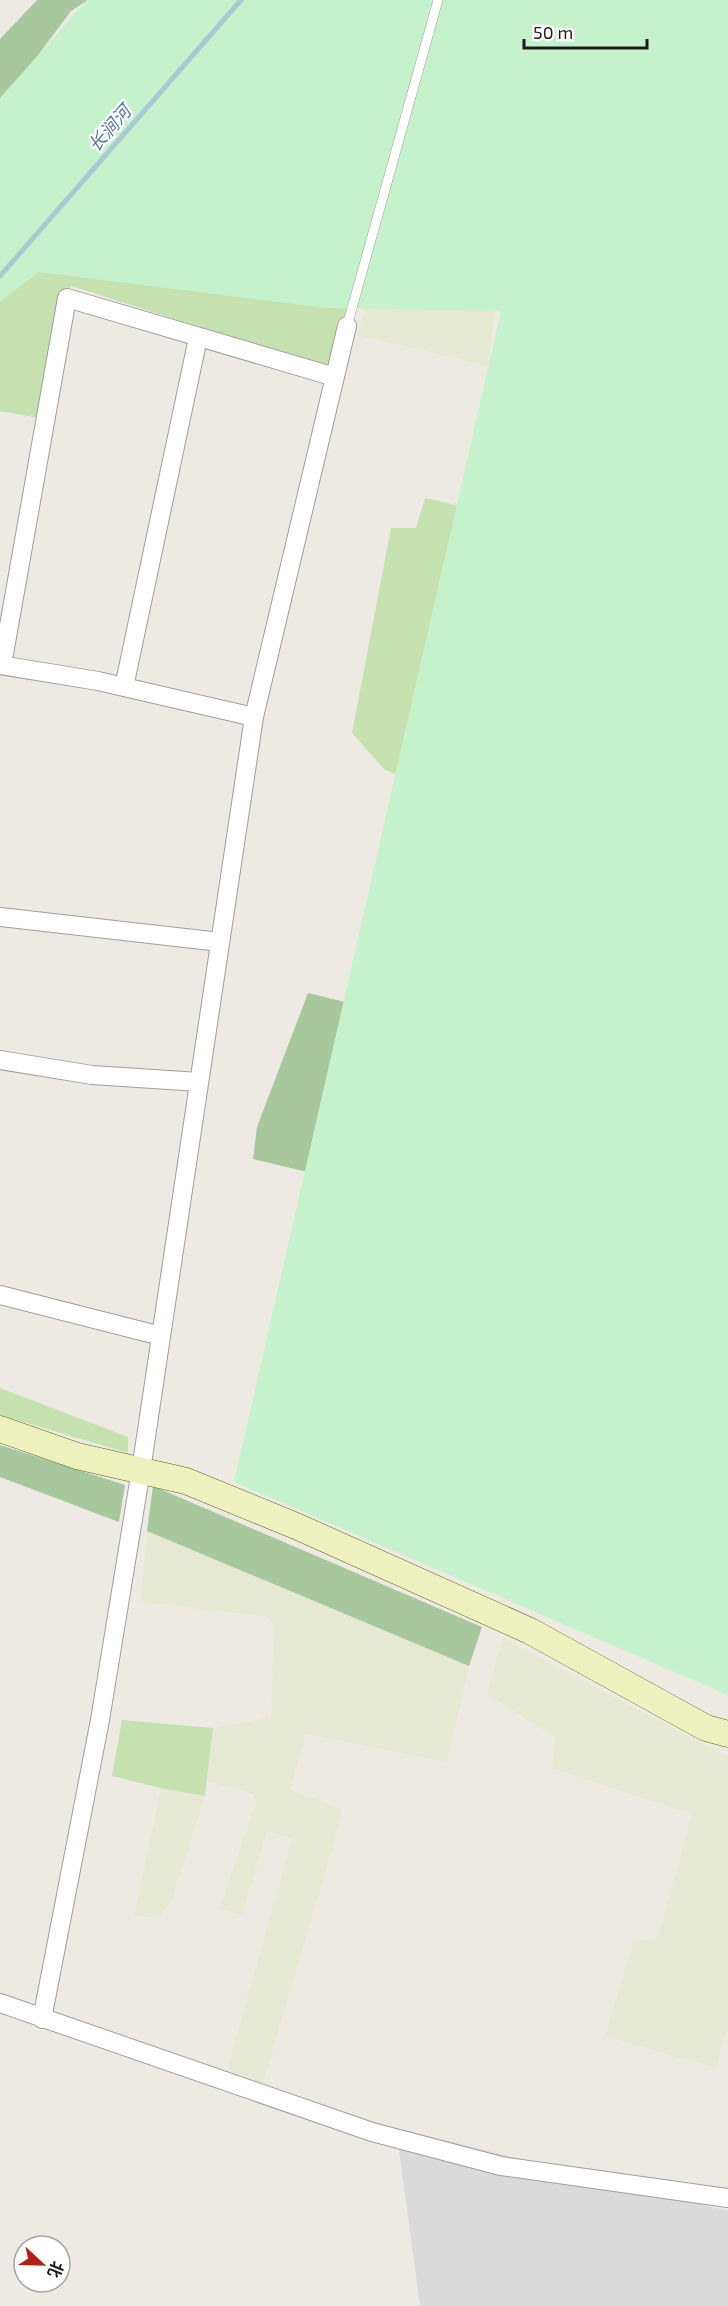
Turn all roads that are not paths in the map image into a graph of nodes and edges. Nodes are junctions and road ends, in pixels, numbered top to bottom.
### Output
1 (438, 0) edge
2 (347, 326) joint
3 (198, 338) junction
4 (335, 377) junction
5 (1, 665) edge
6 (124, 687) junction
7 (254, 717) junction
8 (0, 917) edge
9 (220, 942) junction
10 (0, 1060) edge
11 (199, 1083) junction
12 (0, 1295) edge
13 (161, 1336) junction
14 (0, 1429) edge
15 (141, 1470) junction
16 (728, 1734) edge
17 (0, 2003) edge
18 (42, 2019) junction
19 (728, 2198) edge

1 - 2 lane
2 - 4 street
3 - 4 street
3 - 5 street
3 - 6 street
4 - 7 street
5 - 6 street
6 - 7 street
7 - 9 street
8 - 9 street
9 - 11 street
10 - 11 street
11 - 13 street
12 - 13 street
13 - 15 street
14 - 15 street
15 - 16 street
15 - 18 street
17 - 18 street
18 - 19 street

